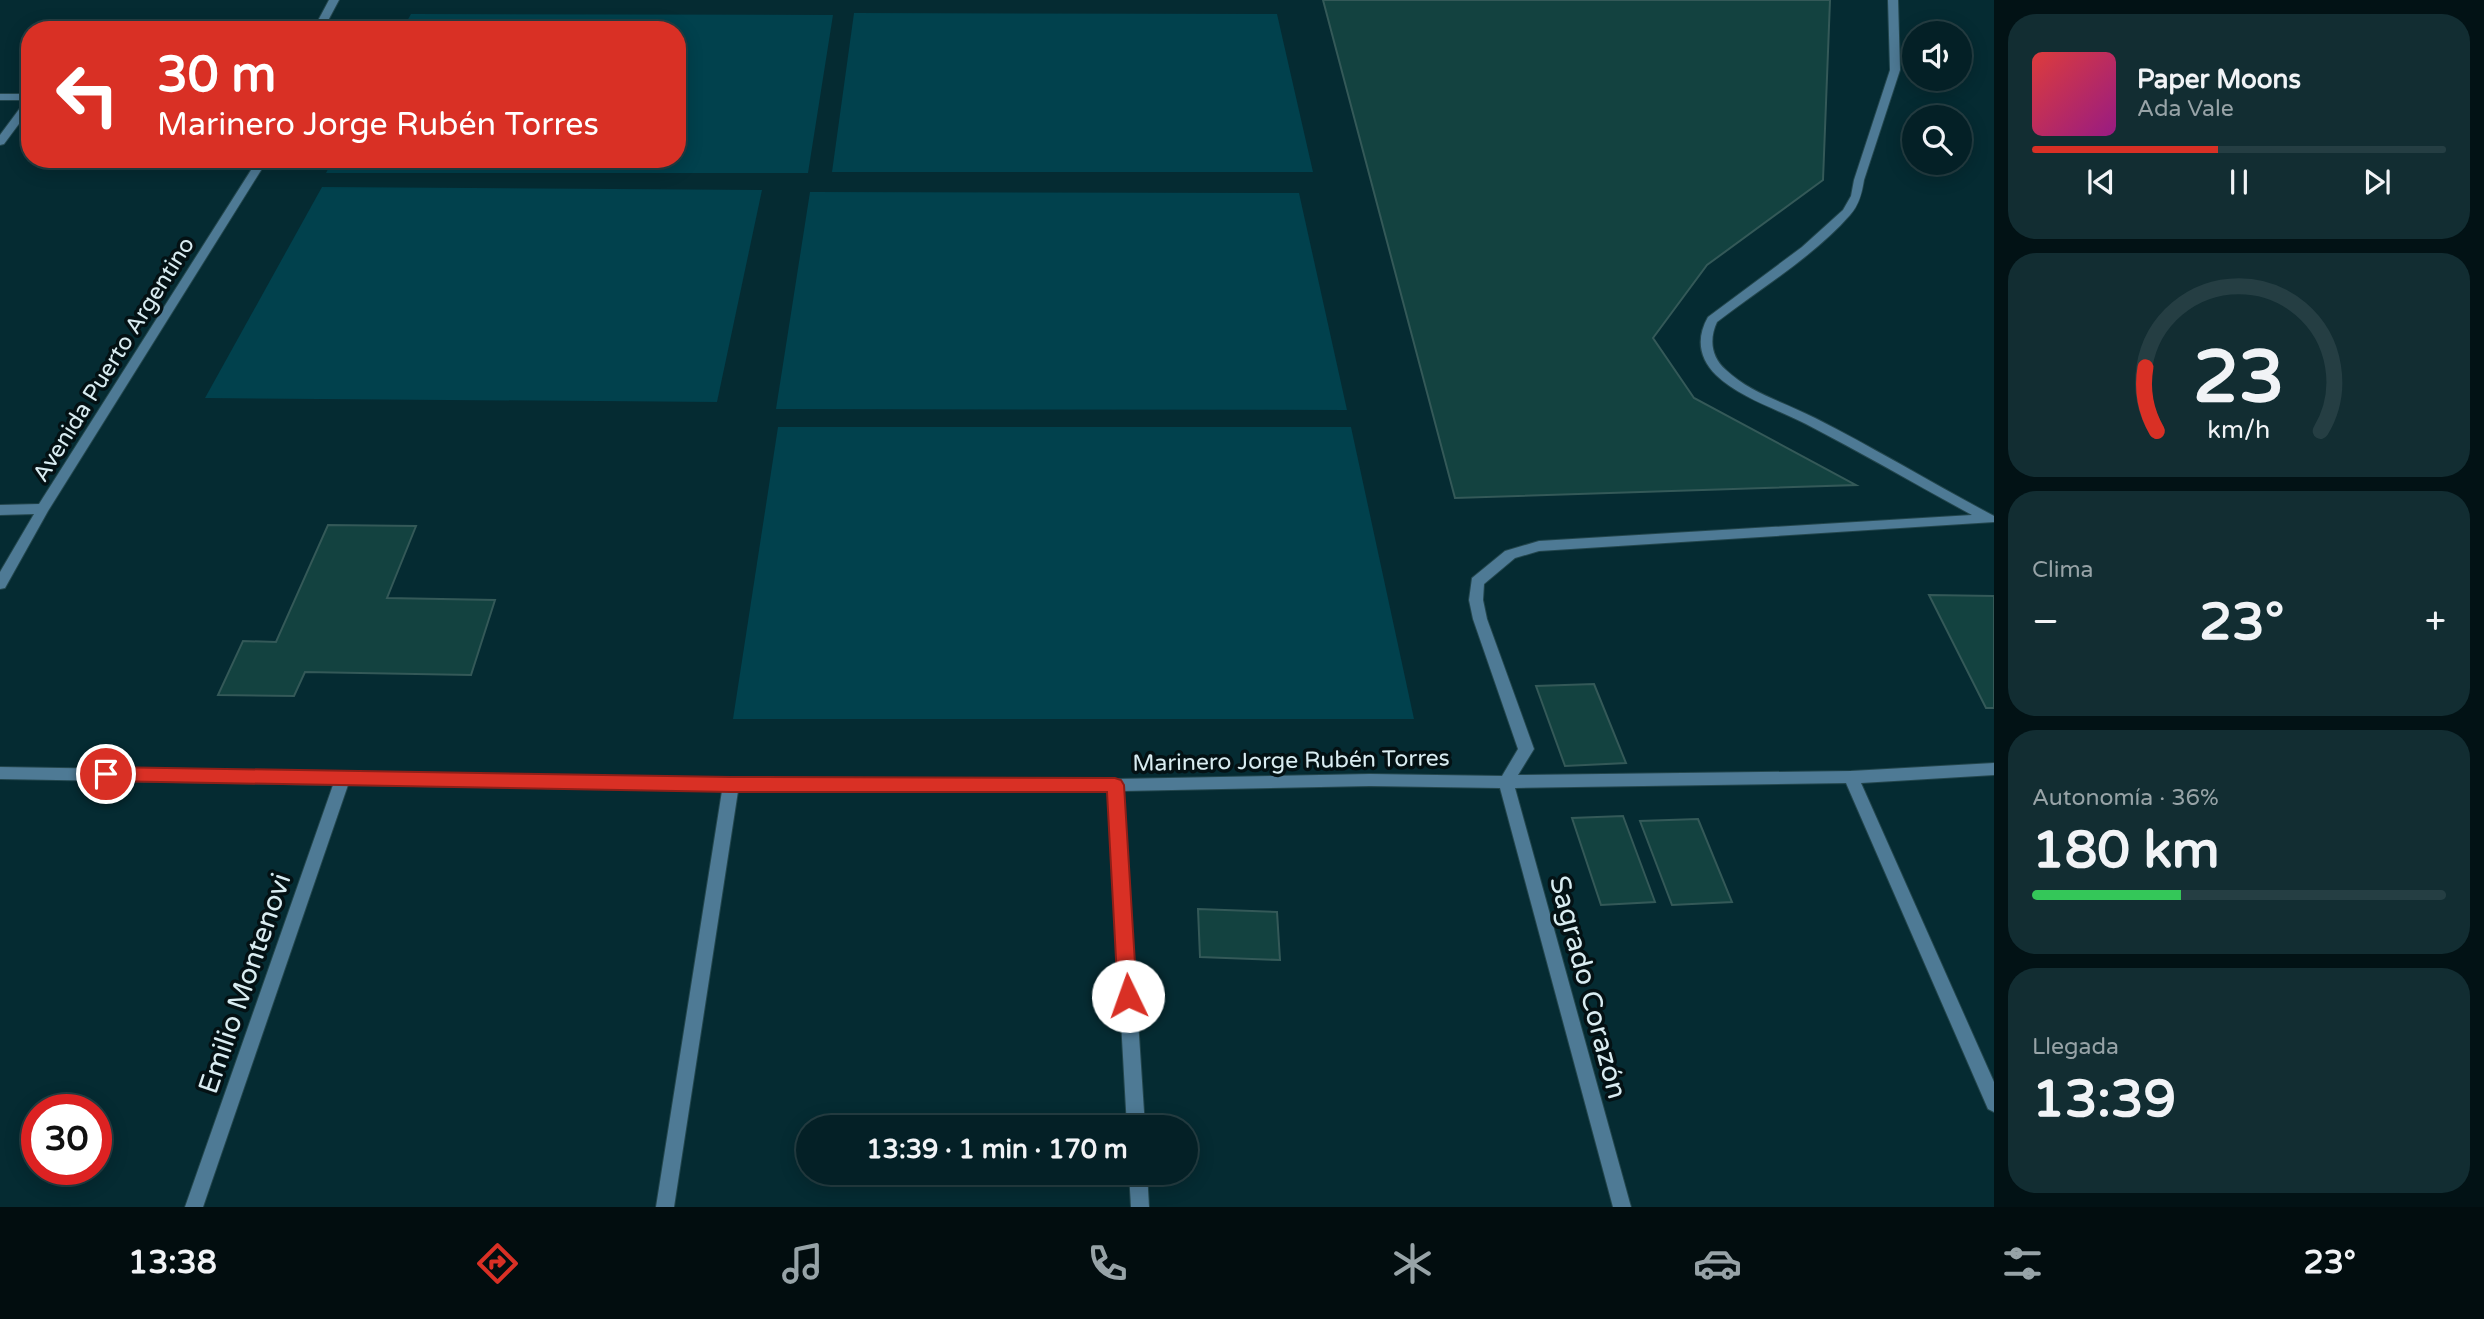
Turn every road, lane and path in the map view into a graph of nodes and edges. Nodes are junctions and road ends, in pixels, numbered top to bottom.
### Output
1 (334, 0) edge
2 (1893, 0) edge
3 (323, 21) edge
4 (0, 97) edge
5 (21, 99) edge
6 (21, 113) edge
7 (0, 142) edge
8 (257, 168) edge
9 (43, 509) junction
10 (0, 510) edge
11 (1991, 521) edge
12 (0, 583) edge
13 (1994, 769) edge
14 (0, 773) edge
15 (343, 777) junction
16 (1851, 777) junction
17 (1506, 782) junction
18 (731, 785) junction
19 (1115, 785) junction
20 (1994, 1103) edge
21 (1135, 1115) edge
22 (1139, 1185) edge
23 (194, 1207) edge
24 (665, 1207) edge
25 (1140, 1207) edge
26 (1622, 1207) edge

1 - 3 street
2 - 11 street
4 - 5 street
6 - 7 street
8 - 9 street, Avenida Puerto Argentino
9 - 10 street
9 - 12 street, Avenida Puerto Argentino
11 - 17 street
13 - 16 street, Marinero Jorge Rubén Torres
14 - 15 street, Marinero Jorge Rubén Torres
15 - 18 street, Marinero Jorge Rubén Torres
15 - 23 street, Emilio Montenovi
16 - 17 street, Marinero Jorge Rubén Torres
16 - 20 street
17 - 19 street, Marinero Jorge Rubén Torres
17 - 26 street, Sagrado Corazón
18 - 19 street, Marinero Jorge Rubén Torres
18 - 24 street
19 - 21 street
22 - 25 street

